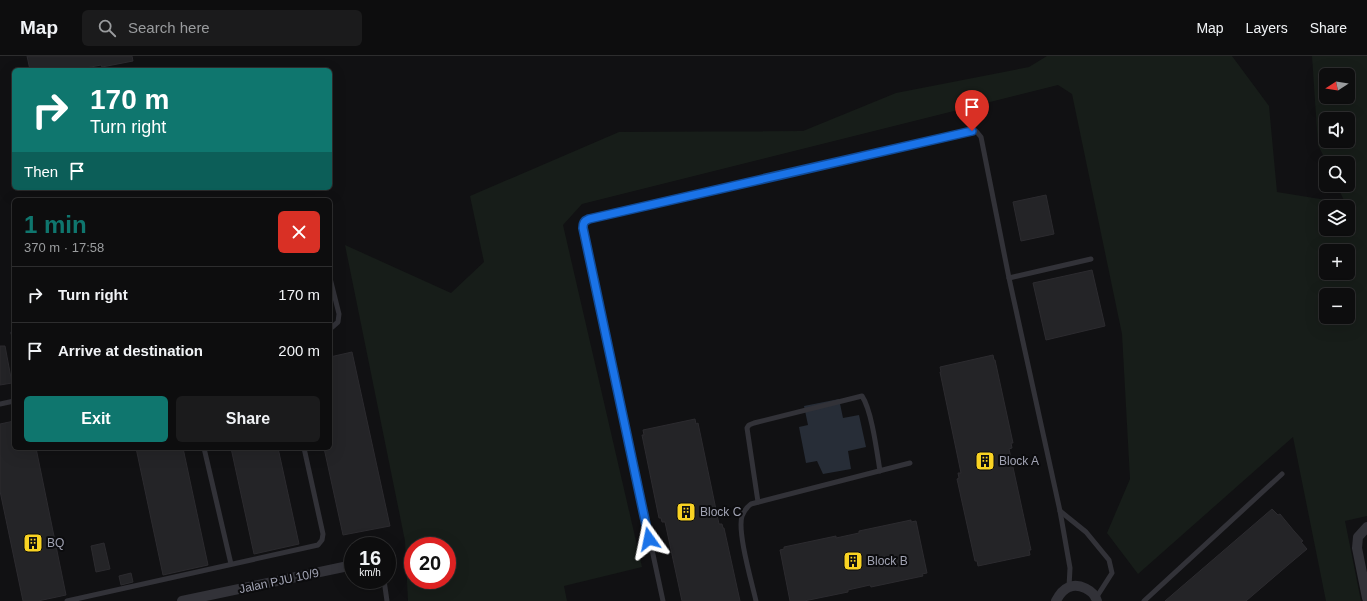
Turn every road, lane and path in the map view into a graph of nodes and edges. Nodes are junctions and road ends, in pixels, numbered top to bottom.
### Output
1 (1091, 259) dead end
2 (1009, 278) junction
3 (332, 286) edge
4 (332, 327) edge
5 (12, 401) edge
6 (0, 404) edge
7 (204, 450) edge
8 (304, 450) edge
9 (910, 463) dead end
10 (880, 471) junction
11 (1282, 474) dead end
12 (758, 502) junction
13 (1060, 511) junction
14 (1367, 527) edge
15 (231, 564) junction
16 (344, 567) edge
17 (1069, 587) junction
18 (385, 589) edge
19 (1367, 598) edge
20 (1097, 600) edge
21 (67, 601) edge
22 (182, 601) edge
23 (387, 601) edge
24 (663, 601) edge
25 (756, 601) edge
26 (1056, 601) edge
27 (1144, 601) edge

1 - 2 lane
2 - 13 lane
2 - 24 lane
3 - 4 lane
5 - 6 lane
7 - 15 lane
8 - 15 lane
9 - 10 lane
10 - 12 lane
10 - 12 lane
11 - 27 lane
12 - 25 lane
13 - 17 lane
13 - 20 lane
14 - 19 street
15 - 21 lane
16 - 22 street, Jalan PJU 10/9
17 - 20 street
17 - 26 street
18 - 23 lane

